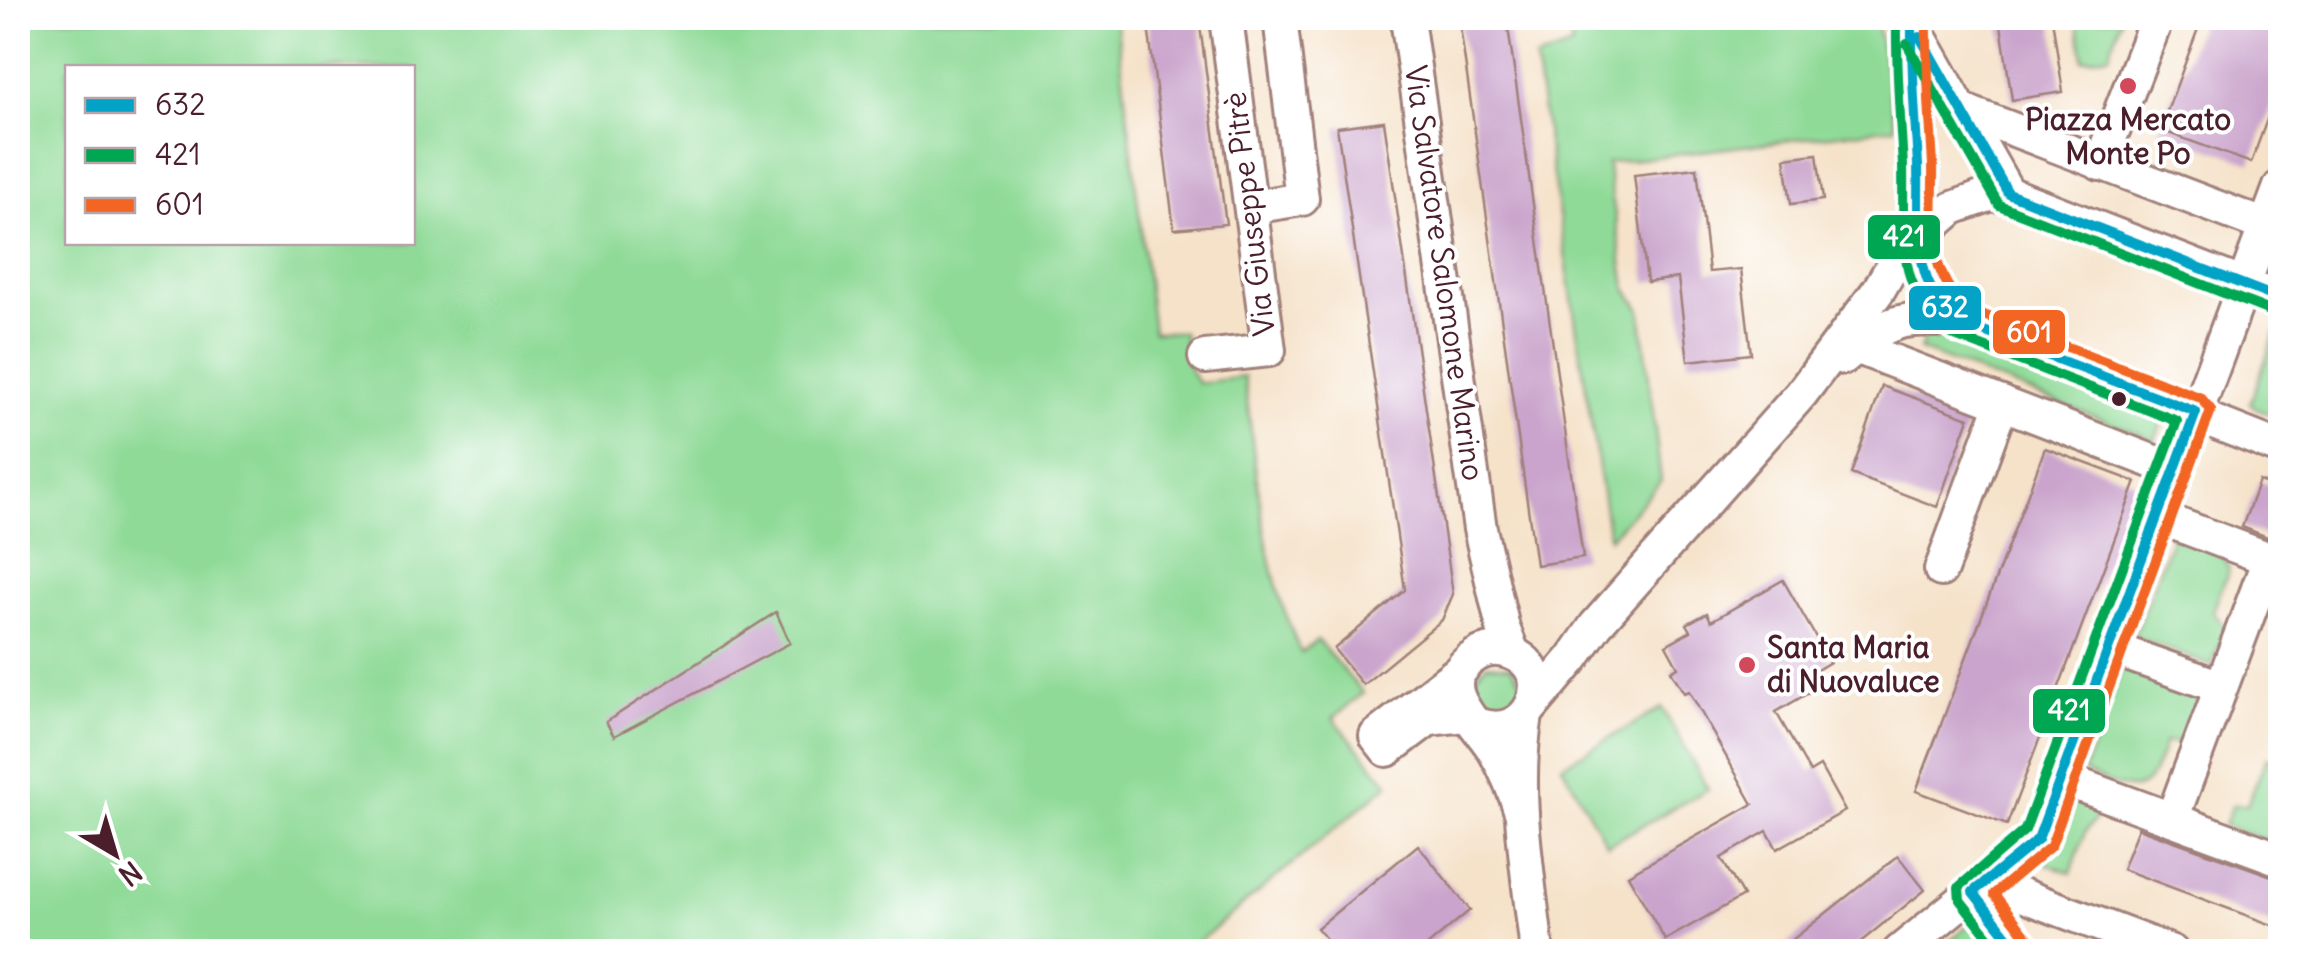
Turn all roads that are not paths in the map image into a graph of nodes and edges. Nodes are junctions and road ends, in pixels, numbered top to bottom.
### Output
1 (1226, 18) edge
2 (1280, 18) edge
3 (1407, 18) edge
4 (2157, 18) edge
5 (1912, 21) edge
6 (1962, 110) junction
7 (1296, 142) junction
8 (1244, 149) junction
9 (2100, 164) junction
10 (2280, 187) edge
11 (2008, 193) junction
12 (1252, 207) junction
13 (2266, 226) junction
14 (1921, 235) junction
15 (2244, 285) junction
16 (2280, 298) edge
17 (1960, 322) junction
18 (1856, 347) junction
19 (1205, 357) dead end
20 (1801, 394) junction
21 (2002, 404) junction
22 (2196, 412) junction
23 (2280, 448) edge
24 (2175, 470) junction
25 (2158, 517) junction
26 (1480, 529) junction
27 (2275, 561) edge
28 (1941, 570) dead end
29 (1596, 625) junction
30 (2110, 648) junction
31 (1516, 655) junction
32 (1465, 665) junction
33 (2221, 688) junction
34 (1528, 712) junction
35 (1470, 719) junction
36 (2062, 778) junction
37 (1522, 816) junction
38 (2172, 818) junction
39 (2280, 859) edge
40 (1980, 887) junction
41 (1537, 952) edge
42 (1898, 952) edge
43 (2020, 952) edge
44 (2172, 952) edge

1 - 8 street, Via Giuseppe Pitrè
2 - 7 street
3 - 26 street, Via Salvatore Salomone Marino
4 - 9 street
5 - 6 street
5 - 14 street
6 - 9 street
6 - 11 street
7 - 8 street
7 - 12 street
8 - 12 street, Via Giuseppe Pitrè
9 - 13 street
10 - 13 street
11 - 14 street
11 - 15 street
12 - 19 street, Via Giuseppe Pitrè
13 - 15 street
14 - 17 street
14 - 20 street
15 - 16 street
15 - 22 street
17 - 18 street
17 - 22 street
18 - 20 street
18 - 21 street
20 - 29 street
21 - 24 street
21 - 28 street
22 - 23 street
22 - 24 street
24 - 25 street
25 - 27 street
25 - 30 street
26 - 31 street
26 - 32 street
27 - 33 street
29 - 31 street
29 - 34 street
30 - 33 street
30 - 36 street
31 - 32 street
31 - 34 street
32 - 35 street
32 - 35 street
33 - 38 street
34 - 35 street
34 - 37 street
35 - 37 street
36 - 38 street
36 - 40 street
37 - 41 street
38 - 39 street
40 - 42 street
40 - 43 street
40 - 44 street

